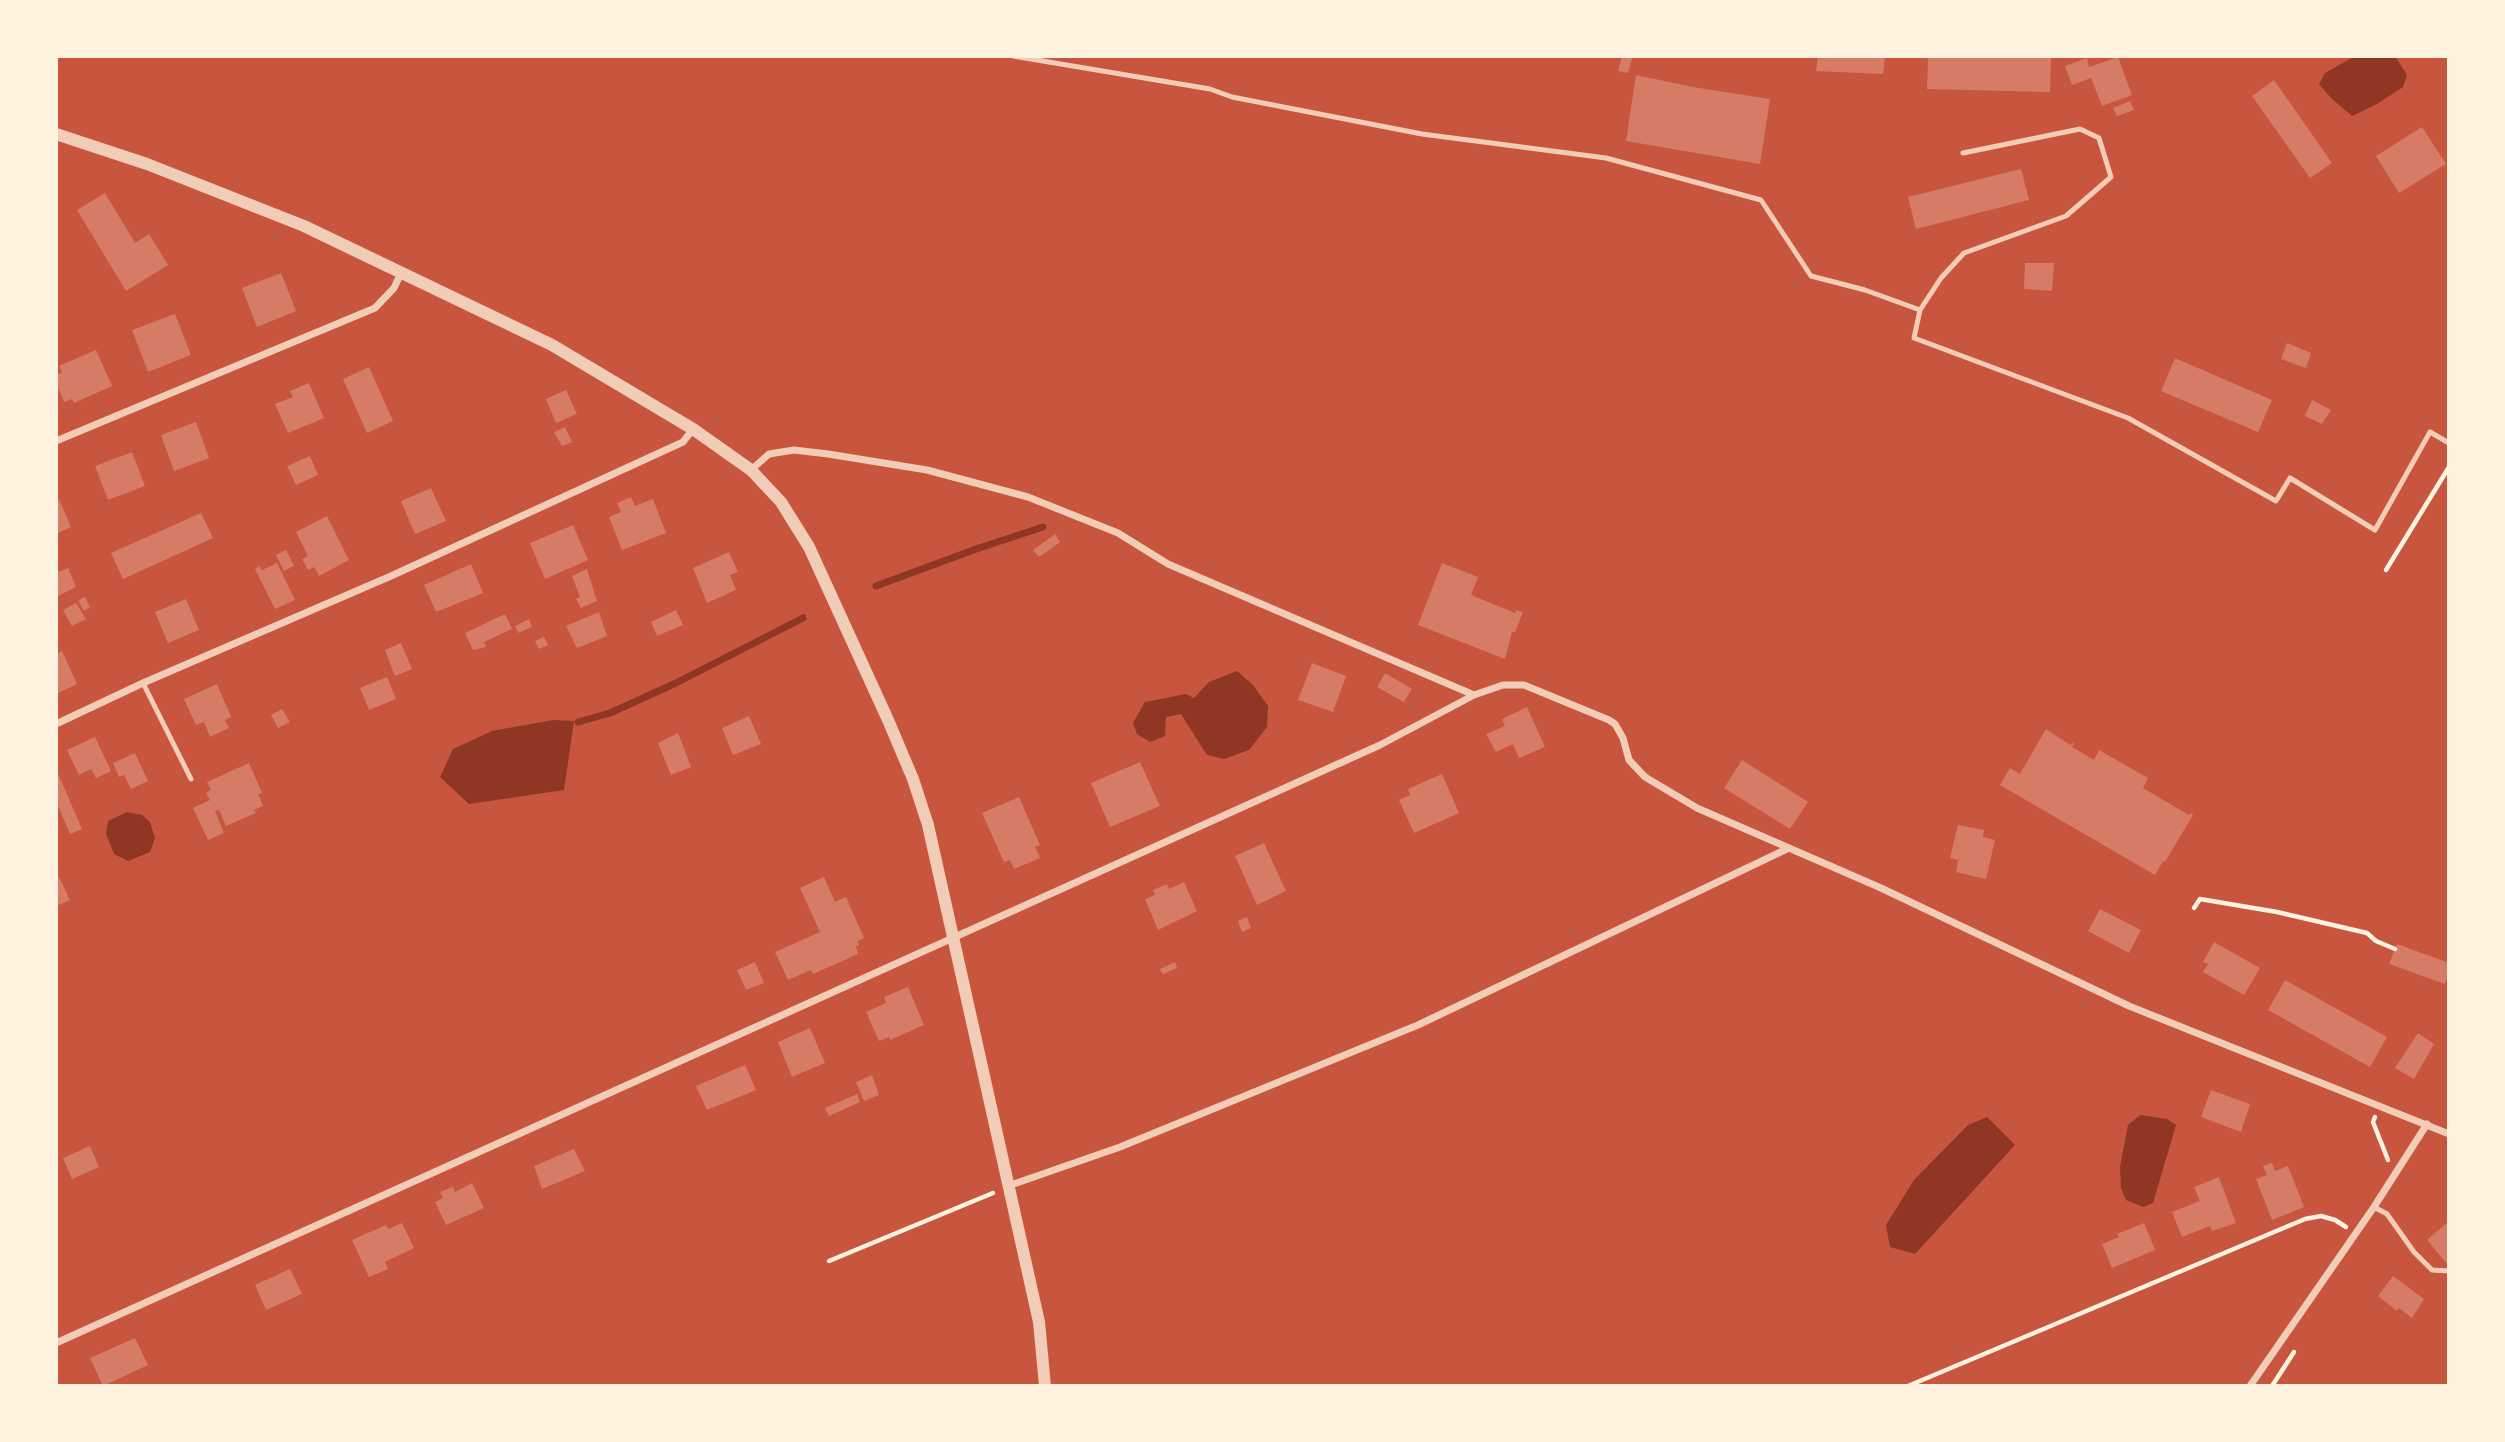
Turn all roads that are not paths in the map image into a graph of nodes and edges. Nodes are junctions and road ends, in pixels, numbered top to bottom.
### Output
1 (1013, 56) edge
2 (56, 134) edge
3 (1963, 153) dead end
4 (401, 273) junction
5 (1920, 310) junction
6 (694, 429) junction
7 (56, 442) edge
8 (2449, 443) edge
9 (751, 470) junction
10 (143, 683) junction
11 (1474, 695) junction
12 (56, 724) edge
13 (191, 779) dead end
14 (1789, 848) junction
15 (954, 936) junction
16 (2427, 1124) junction
17 (2449, 1134) edge
18 (1008, 1186) junction
19 (2374, 1207) junction
20 (2449, 1271) edge
21 (56, 1343) edge
22 (1045, 1386) edge
23 (2250, 1386) edge

1 - 5 lane
2 - 4 street
3 - 5 lane
4 - 6 street
4 - 7 street
5 - 8 lane
6 - 9 street
6 - 10 street
9 - 11 street
9 - 15 street
10 - 12 street
10 - 13 lane
11 - 14 street
11 - 15 street
14 - 16 street
14 - 18 street
15 - 18 street
15 - 21 street
16 - 17 street
16 - 19 street
18 - 22 street
19 - 20 lane
19 - 23 street

